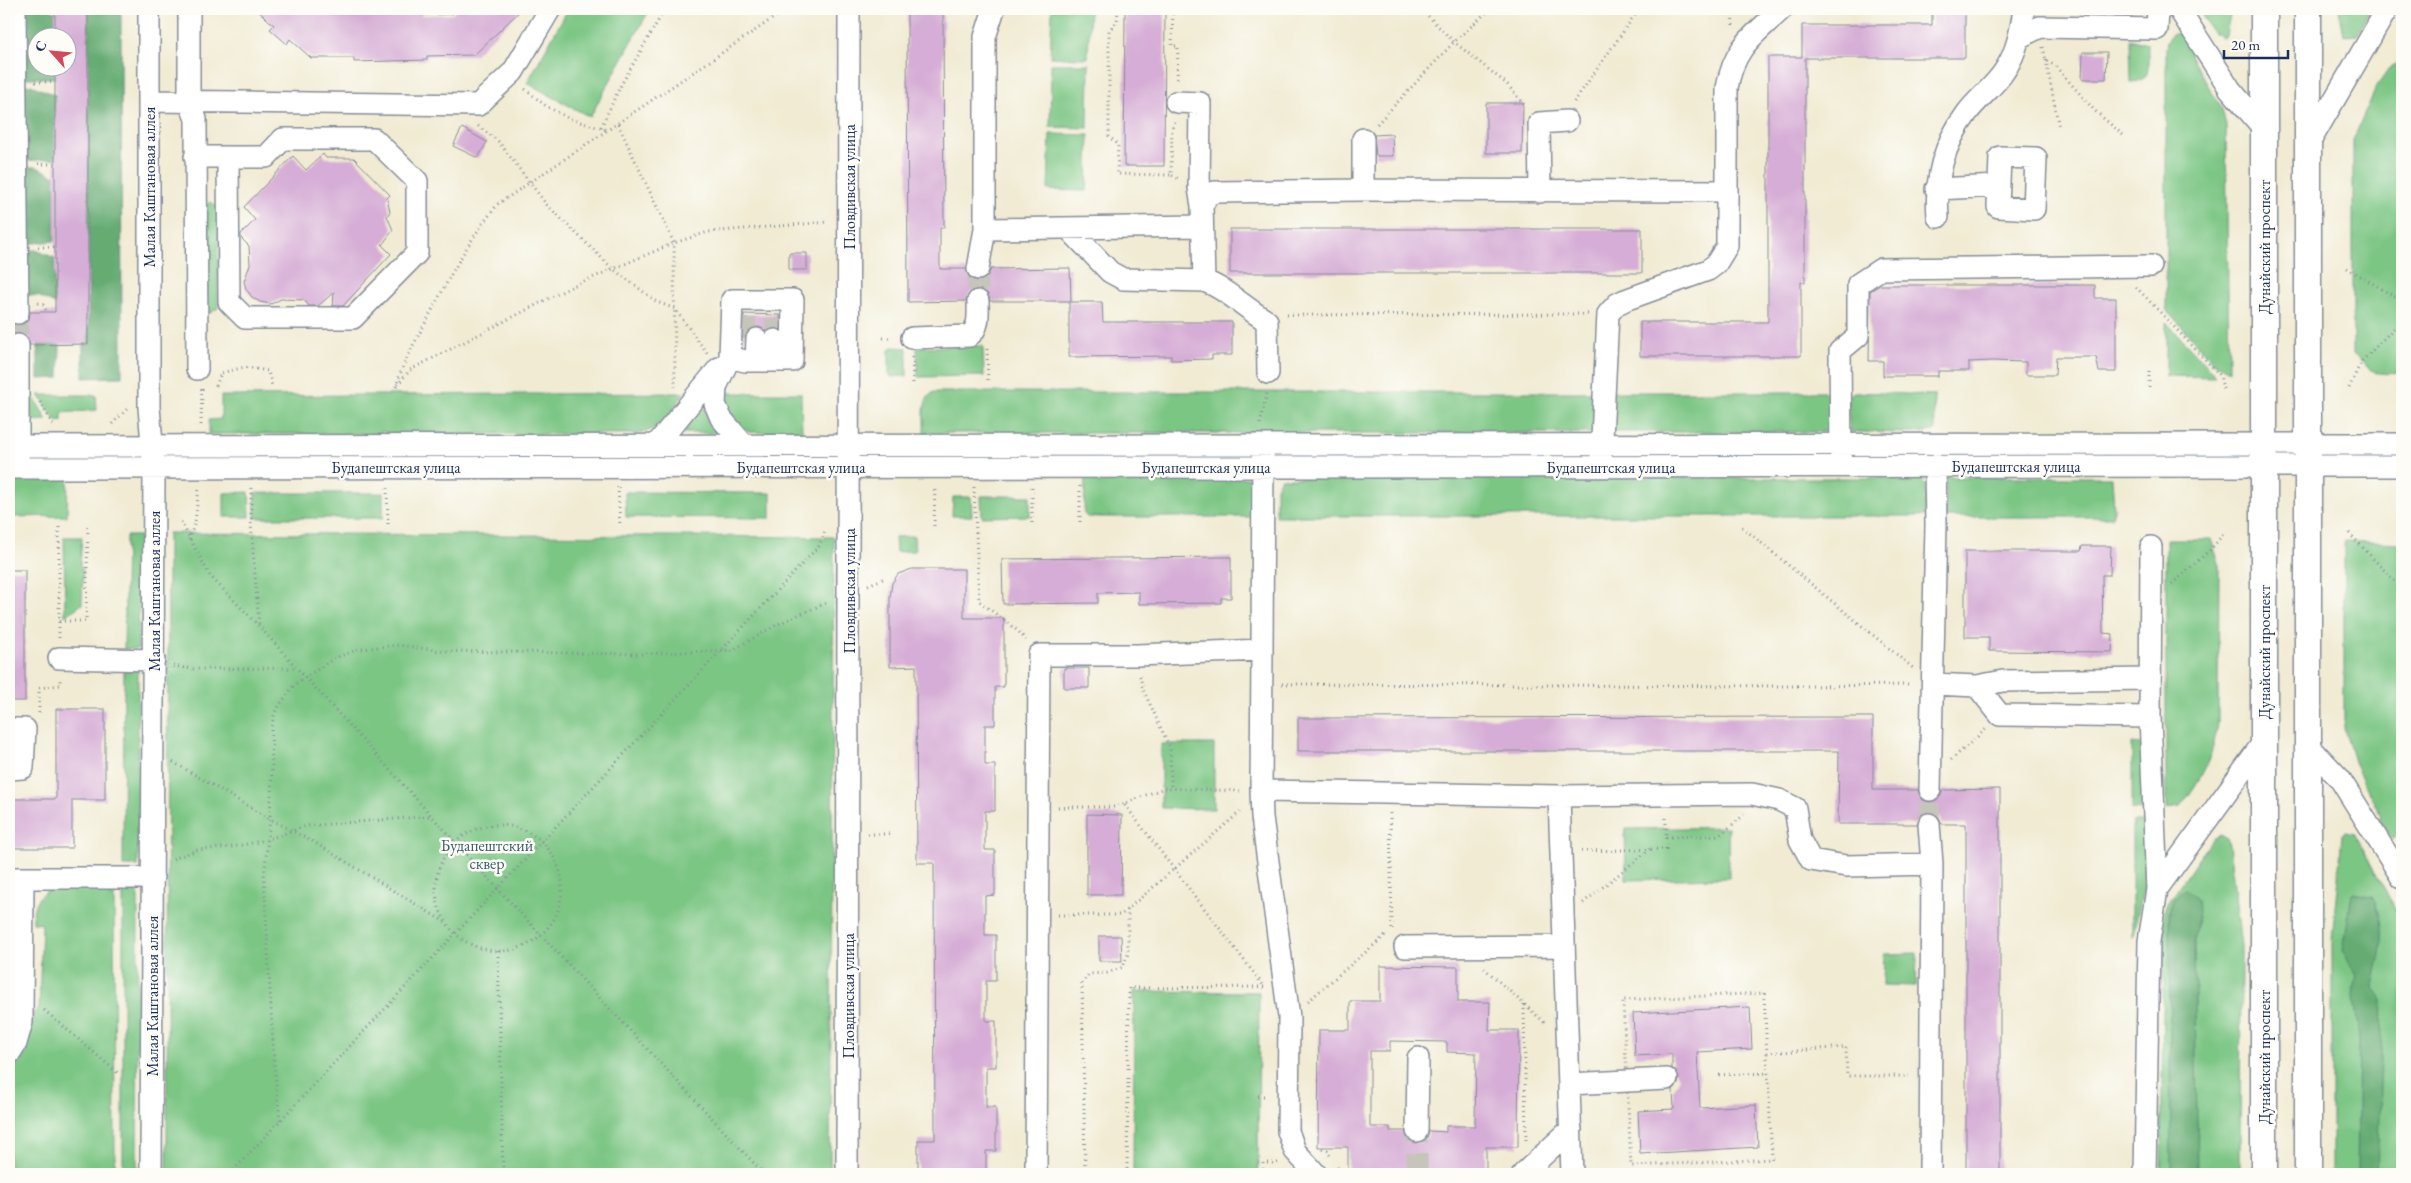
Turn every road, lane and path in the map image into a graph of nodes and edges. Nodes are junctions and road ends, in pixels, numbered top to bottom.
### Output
1 (15, 9) edge
2 (149, 9) edge
3 (189, 9) edge
4 (550, 9) edge
5 (665, 9) edge
6 (787, 9) edge
7 (849, 9) edge
8 (994, 9) edge
9 (1118, 9) edge
10 (1172, 9) edge
11 (1421, 9) edge
12 (1490, 9) edge
13 (1639, 9) edge
14 (1782, 9) edge
15 (2025, 9) edge
16 (2158, 9) edge
17 (2179, 9) edge
18 (2264, 9) edge
19 (2308, 9) edge
20 (2387, 9) edge
21 (2040, 27) junction
22 (2020, 37) junction
23 (1454, 42) junction
24 (513, 72) junction
25 (149, 101) junction
26 (189, 101) junction
27 (1176, 102) joint
28 (456, 105) junction
29 (1567, 121) joint
30 (1539, 123) junction
31 (618, 124) junction
32 (601, 126) junction
33 (2059, 128) dead end
34 (2264, 129) junction
35 (607, 130) junction
36 (2124, 135) dead end
37 (1362, 139) joint
38 (2308, 144) junction
39 (195, 157) junction
40 (228, 157) junction
41 (1171, 175) dead end
42 (530, 183) junction
43 (1999, 186) dead end
44 (1936, 189) junction
45 (1363, 190) junction
46 (1727, 191) junction
47 (1540, 192) junction
48 (1202, 216) junction
49 (1938, 217) dead end
50 (829, 222) dead end
51 (13, 224) edge
52 (1068, 228) junction
53 (985, 229) junction
54 (674, 242) junction
55 (2151, 266) dead end
56 (612, 268) junction
57 (2347, 268) dead end
58 (978, 269) tunnel mouth
59 (13, 270) edge
60 (1204, 281) junction
61 (2131, 282) dead end
62 (2402, 300) edge
63 (978, 301) tunnel mouth
64 (675, 310) junction
65 (18, 313) tunnel mouth
66 (1608, 314) junction
67 (2402, 320) edge
68 (1267, 321) junction
69 (974, 332) junction
70 (912, 338) dead end
71 (18, 345) tunnel mouth
72 (747, 360) junction
73 (2149, 371) dead end
74 (199, 377) joint
75 (1268, 379) joint
76 (988, 384) dead end
77 (216, 386) dead end
78 (272, 386) dead end
79 (675, 387) dead end
80 (2148, 387) dead end
81 (2348, 388) dead end
82 (2223, 389) dead end
83 (36, 395) dead end
84 (128, 400) dead end
85 (1261, 420) dead end
86 (55, 427) dead end
87 (109, 428) dead end
88 (201, 428) dead end
89 (1602, 444) junction
90 (1841, 444) junction
91 (2402, 444) edge
92 (656, 445) junction
93 (744, 445) junction
94 (849, 445) junction
95 (1263, 445) junction
96 (13, 446) edge
97 (151, 446) junction
98 (2264, 454) junction
99 (2308, 455) junction
100 (1841, 466) junction
101 (1935, 466) junction
102 (2402, 466) edge
103 (850, 467) junction
104 (1263, 467) junction
105 (1601, 467) junction
106 (13, 468) edge
107 (154, 468) junction
108 (199, 480) dead end
109 (1032, 485) dead end
110 (974, 486) dead end
111 (618, 487) dead end
112 (251, 488) dead end
113 (387, 488) dead end
114 (935, 492) dead end
115 (182, 522) dead end
116 (388, 524) dead end
117 (88, 525) dead end
118 (59, 526) dead end
119 (620, 526) dead end
120 (934, 526) dead end
121 (1032, 526) dead end
122 (1742, 527) dead end
123 (2224, 533) dead end
124 (2349, 533) dead end
125 (823, 536) dead end
126 (189, 540) junction
127 (2151, 547) dead end
128 (2402, 588) edge
129 (2166, 590) dead end
130 (831, 601) dead end
131 (59, 621) junction
132 (259, 626) junction
133 (1262, 650) junction
134 (721, 651) junction
135 (1039, 655) junction
136 (1137, 655) junction
137 (60, 658) junction
138 (159, 662) junction
139 (296, 668) junction
140 (305, 677) junction
141 (2150, 679) junction
142 (1275, 684) dead end
143 (1925, 684) junction
144 (1977, 686) junction
145 (2000, 715) junction
146 (2150, 718) junction
147 (17, 729) edge
148 (2265, 740) junction
149 (2308, 744) junction
150 (172, 762) dead end
151 (9, 769) edge
152 (1930, 782) joint
153 (1171, 788) junction
154 (1261, 791) junction
155 (1390, 792) junction
156 (1667, 794) junction
157 (1559, 796) junction
158 (1766, 797) junction
159 (1125, 804) junction
160 (1039, 808) junction
161 (431, 816) junction
162 (270, 819) junction
163 (1929, 824) tunnel mouth
164 (294, 832) junction
165 (1666, 837) junction
166 (266, 840) junction
167 (456, 842) junction
168 (542, 842) junction
169 (1650, 849) junction
170 (1561, 852) junction
171 (1932, 864) junction
172 (1174, 869) junction
173 (160, 871) junction
174 (16, 878) edge
175 (2402, 878) edge
176 (2158, 888) junction
177 (498, 889) junction
178 (1563, 907) junction
179 (1128, 910) junction
180 (1037, 915) junction
181 (447, 923) junction
182 (456, 934) junction
183 (541, 934) junction
184 (1460, 946) junction
185 (1564, 946) junction
186 (1405, 947) dead end
187 (498, 951) junction
188 (1264, 987) junction
189 (1266, 992) dead end
190 (22, 997) junction
191 (1524, 1004) junction
192 (1289, 1017) junction
193 (1568, 1045) junction
194 (1767, 1053) junction
195 (9, 1054) edge
196 (1418, 1058) dead end
197 (1768, 1072) junction
198 (118, 1074) dead end
199 (1719, 1075) dead end
200 (1930, 1076) junction
201 (1667, 1079) dead end
202 (1627, 1082) junction
203 (1569, 1084) junction
204 (280, 1120) junction
205 (1571, 1129) junction
206 (1417, 1131) tunnel mouth
207 (1316, 1149) dead end
208 (1332, 1158) dead end
209 (1258, 1162) dead end
210 (1263, 1163) junction
211 (1282, 1163) dead end
212 (1336, 1166) dead end
213 (1529, 1168) edge
214 (151, 1174) edge
215 (230, 1174) edge
216 (503, 1174) edge
217 (764, 1174) edge
218 (847, 1174) edge
219 (1036, 1174) edge
220 (1085, 1174) edge
221 (1127, 1174) edge
222 (1263, 1174) edge
223 (1316, 1174) edge
224 (1341, 1174) edge
225 (1572, 1174) edge
226 (1930, 1174) edge
227 (2145, 1174) edge
228 (2264, 1174) edge
229 (2308, 1174) edge

1 - 51 street
2 - 25 street, Малая Каштановая аллея
3 - 26 street
4 - 24 street
5 - 32 path
6 - 31 path
7 - 94 street, Пловдивская улица
8 - 53 street
9 - 41 path
10 - 27 path
11 - 23 path
12 - 23 path
13 - 29 path
14 - 46 street
15 - 21 street
15 - 22 street
16 - 21 street
17 - 34 street
18 - 34 main road, Дунайский проспект
19 - 38 main road
20 - 38 street
21 - 22 street
22 - 44 street
23 - 30 path
23 - 37 path
24 - 28 street
24 - 32 path
25 - 26 street
25 - 97 street, Малая Каштановая аллея
26 - 28 street
26 - 39 street
27 - 48 street
28 - 42 path
29 - 30 street
30 - 47 street
31 - 35 path
31 - 54 path
32 - 35 path
33 - 36 path
34 - 98 main road, Дунайский проспект
35 - 42 path
37 - 45 street
38 - 99 main road
39 - 40 street
39 - 74 street
40 - 40 street
42 - 56 path
42 - 56 path
43 - 44 street
44 - 49 street
45 - 47 street
45 - 48 street
46 - 47 street
46 - 66 street
48 - 52 street
48 - 60 street
50 - 54 path
51 - 59 street
52 - 53 street
52 - 60 street
53 - 58 street
54 - 56 path
54 - 64 path
55 - 90 street
56 - 64 path
57 - 62 path
59 - 65 street
60 - 68 street
61 - 82 path
63 - 69 street
64 - 72 path
64 - 79 path
66 - 68 path
66 - 89 street
67 - 81 path
68 - 75 street
69 - 70 street
69 - 76 path
71 - 96 street
72 - 72 street
72 - 72 street
72 - 92 street
72 - 93 street
73 - 80 path
74 - 88 path
75 - 85 path
77 - 78 path
83 - 86 path
84 - 87 path
89 - 90 street, Будапештская улица
89 - 95 street, Будапештская улица
89 - 105 street
90 - 98 street, Будапештская улица
90 - 100 street
91 - 99 street, Будапештская улица
92 - 93 street, Будапештская улица
92 - 97 street, Будапештская улица
93 - 94 street, Будапештская улица
94 - 95 street, Будапештская улица
94 - 103 street, Пловдивская улица
95 - 104 street
96 - 97 street, Будапештская улица
96 - 106 street
97 - 107 street, Малая Каштановая аллея
98 - 99 street, Будапештская улица
98 - 101 street, Будапештская улица
98 - 148 main road, Дунайский проспект
99 - 102 street, Будапештская улица
99 - 149 main road
100 - 101 street, Будапештская улица
100 - 105 street, Будапештская улица
101 - 143 street
103 - 104 street, Будапештская улица
103 - 107 street, Будапештская улица
103 - 218 street, Пловдивская улица
104 - 105 street, Будапештская улица
104 - 133 street
106 - 107 street, Будапештская улица
107 - 138 street, Малая Каштановая аллея
108 - 126 path
109 - 121 path
110 - 135 path
111 - 119 path
112 - 132 path
113 - 116 path
114 - 120 path
115 - 126 path
117 - 131 path
118 - 131 path
122 - 143 path
123 - 129 path
124 - 128 path
125 - 134 path
126 - 132 path
127 - 141 street
130 - 134 path
131 - 137 path
132 - 139 path
133 - 136 street
133 - 154 street
134 - 140 path
134 - 168 path
135 - 136 street
135 - 160 street
136 - 153 path
137 - 138 street
137 - 147 path
138 - 139 path
138 - 173 street, Малая Каштановая аллея
139 - 140 path
140 - 161 path
140 - 162 path
141 - 144 street
141 - 146 street
142 - 143 path
143 - 144 street
143 - 152 street
144 - 145 street
145 - 146 street
145 - 152 path
146 - 176 street
147 - 151 street
148 - 176 street
148 - 228 main road, Дунайский проспект
149 - 175 street
149 - 229 main road
150 - 162 path
153 - 154 path
153 - 159 path
154 - 155 street
154 - 172 path
154 - 192 street
155 - 157 street
155 - 192 path
156 - 157 street
156 - 158 street
156 - 165 path
157 - 170 street
158 - 165 path
158 - 171 street
159 - 160 path
159 - 172 path
160 - 180 street
161 - 164 path
161 - 167 path
162 - 164 path
162 - 166 path
163 - 171 street
164 - 166 path
164 - 181 path
165 - 169 path
166 - 173 path
166 - 204 path
167 - 168 path
167 - 177 path
167 - 181 path
168 - 177 path
168 - 183 path
169 - 170 path
169 - 178 path
170 - 178 street
171 - 200 street
172 - 179 path
172 - 188 path
173 - 174 street
173 - 214 street, Малая Каштановая аллея
174 - 190 street
176 - 227 street
177 - 182 path
177 - 183 path
178 - 185 street
179 - 180 path
179 - 220 path
180 - 219 street
181 - 182 path
182 - 187 path
182 - 204 path
183 - 187 path
183 - 217 path
184 - 185 street
184 - 186 street
184 - 191 path
185 - 193 street
187 - 216 path
188 - 189 path
188 - 221 path
190 - 195 street
190 - 198 path
191 - 193 path
191 - 213 path
192 - 223 street
193 - 203 street
194 - 197 path
194 - 200 path
194 - 202 path
196 - 206 street
197 - 199 path
197 - 202 path
200 - 226 street
201 - 202 street
202 - 203 street
203 - 205 street
204 - 215 path
205 - 213 street
205 - 225 street
207 - 208 path
209 - 210 path
210 - 211 path
210 - 222 path
212 - 224 path

